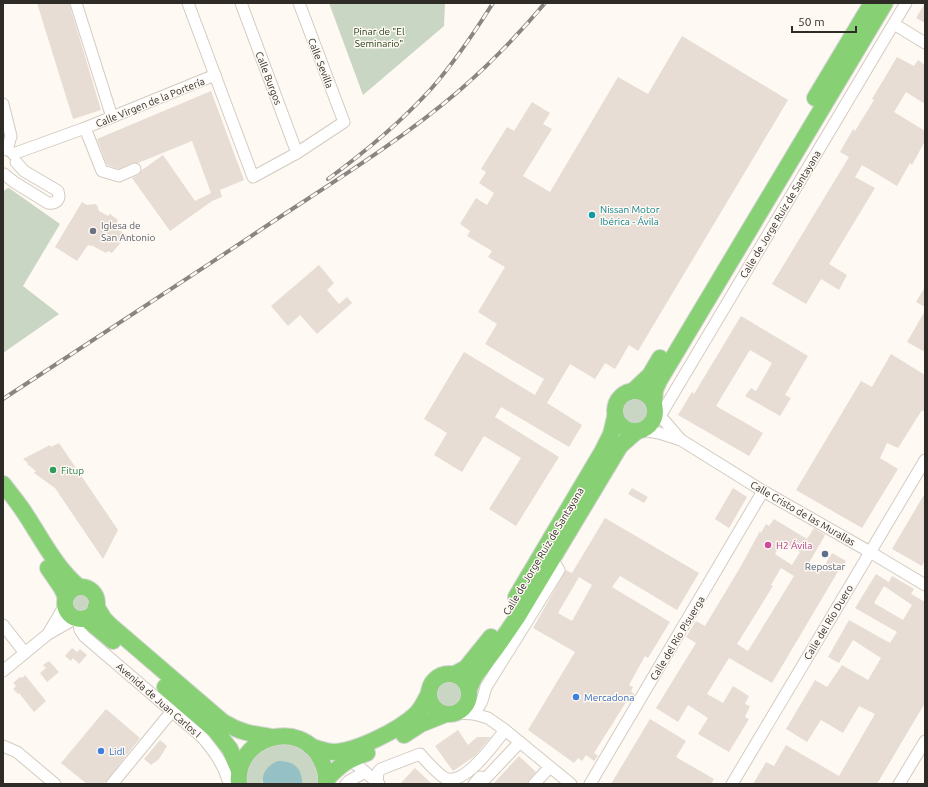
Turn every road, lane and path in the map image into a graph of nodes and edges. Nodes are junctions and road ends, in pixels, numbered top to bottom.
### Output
1 (76, 3) edge
2 (188, 3) edge
3 (241, 3) edge
4 (299, 3) edge
5 (872, 3) edge
6 (885, 3) edge
7 (906, 3) edge
8 (894, 24) junction
9 (925, 43) edge
10 (215, 76) junction
11 (3, 104) edge
12 (112, 117) junction
13 (85, 128) junction
14 (297, 153) junction
15 (10, 154) edge
16 (135, 169) dead end
17 (4, 174) edge
18 (633, 391) junction
19 (615, 417) junction
20 (650, 419) junction
21 (681, 440) junction
22 (925, 460) edge
23 (3, 484) edge
24 (763, 491) junction
25 (3, 500) edge
26 (870, 552) junction
27 (925, 585) edge
28 (79, 587) junction
29 (66, 601) junction
30 (96, 606) junction
31 (80, 618) junction
32 (3, 625) edge
33 (48, 634) junction
34 (25, 653) junction
35 (3, 671) edge
36 (455, 674) junction
37 (429, 693) junction
38 (474, 695) junction
39 (172, 711) junction
40 (451, 714) junction
41 (474, 714) junction
42 (488, 718) junction
43 (505, 730) junction
44 (271, 737) junction
45 (925, 741) edge
46 (520, 742) junction
47 (3, 746) edge
48 (310, 746) junction
49 (350, 759) junction
50 (550, 767) junction
51 (365, 772) junction
52 (239, 779) edge
53 (445, 781) edge
54 (326, 782) edge
55 (378, 783) edge
56 (55, 784) edge
57 (112, 784) edge
58 (346, 784) edge
59 (474, 784) edge
60 (534, 784) edge
61 (571, 784) edge
62 (590, 784) edge
63 (732, 784) edge
64 (899, 784) edge

1 - 12 street
2 - 10 street
3 - 14 street, Calle Burgos
4 - 14 street, Calle Sevilla
5 - 18 highway, Calle de Jorge Ruiz de Santayana
6 - 20 highway, Calle de Jorge Ruiz de Santayana
7 - 8 street, Calle de Jorge Ruiz de Santayana
8 - 9 street
8 - 20 street, Calle de Jorge Ruiz de Santayana
10 - 12 street, Calle Virgen de la Portería
10 - 14 street
11 - 15 street
12 - 13 street, Calle Virgen de la Portería
13 - 15 street, Calle Virgen de la Portería
13 - 16 street, Calle Virgen de la Portería
15 - 17 street
15 - 17 street
18 - 19 highway, Calle de Jorge Ruiz de Santayana
18 - 20 highway
19 - 20 highway
19 - 36 highway, Calle de Jorge Ruiz de Santayana
20 - 21 street, Calle Cristo de las Murallas
20 - 21 street, Calle Cristo de las Murallas
20 - 38 highway, Calle de Jorge Ruiz de Santayana
21 - 24 street, Calle Cristo de las Murallas
22 - 26 street, Calle del Río Duero
23 - 28 highway
24 - 26 street, Calle Cristo de las Murallas
24 - 62 street, Calle del Río Pisuerga
25 - 29 highway
26 - 27 street, Calle Cristo de las Murallas
26 - 63 street, Calle del Río Duero
28 - 29 highway
28 - 30 highway
29 - 31 highway
29 - 33 street
30 - 31 highway
30 - 44 highway
31 - 33 street
31 - 39 street, Avenida de Juan Carlos I
31 - 52 highway, Avenida de Juan Carlos I
32 - 34 street
33 - 34 street
34 - 35 street
36 - 37 highway, Calle de Jorge Ruiz de Santayana
36 - 38 highway
37 - 40 highway
37 - 48 highway, Calle de Jorge Ruiz de Santayana
38 - 40 highway, Calle de Jorge Ruiz de Santayana
38 - 41 street, Calle de Jorge Ruiz de Santayana
38 - 42 street
39 - 52 street, Avenida de Juan Carlos I
39 - 57 street
40 - 41 street
40 - 49 highway, Calle de Jorge Ruiz de Santayana
41 - 42 street
42 - 43 street
43 - 46 street
43 - 53 street
44 - 48 highway, Calle de Jorge Ruiz de Santayana
44 - 52 highway
45 - 64 street
46 - 50 street
46 - 59 street
47 - 56 street
48 - 54 highway
49 - 51 street
49 - 54 highway, Calle de Jorge Ruiz de Santayana
50 - 60 street
50 - 61 street
51 - 55 street
51 - 58 street
53 - 55 street

